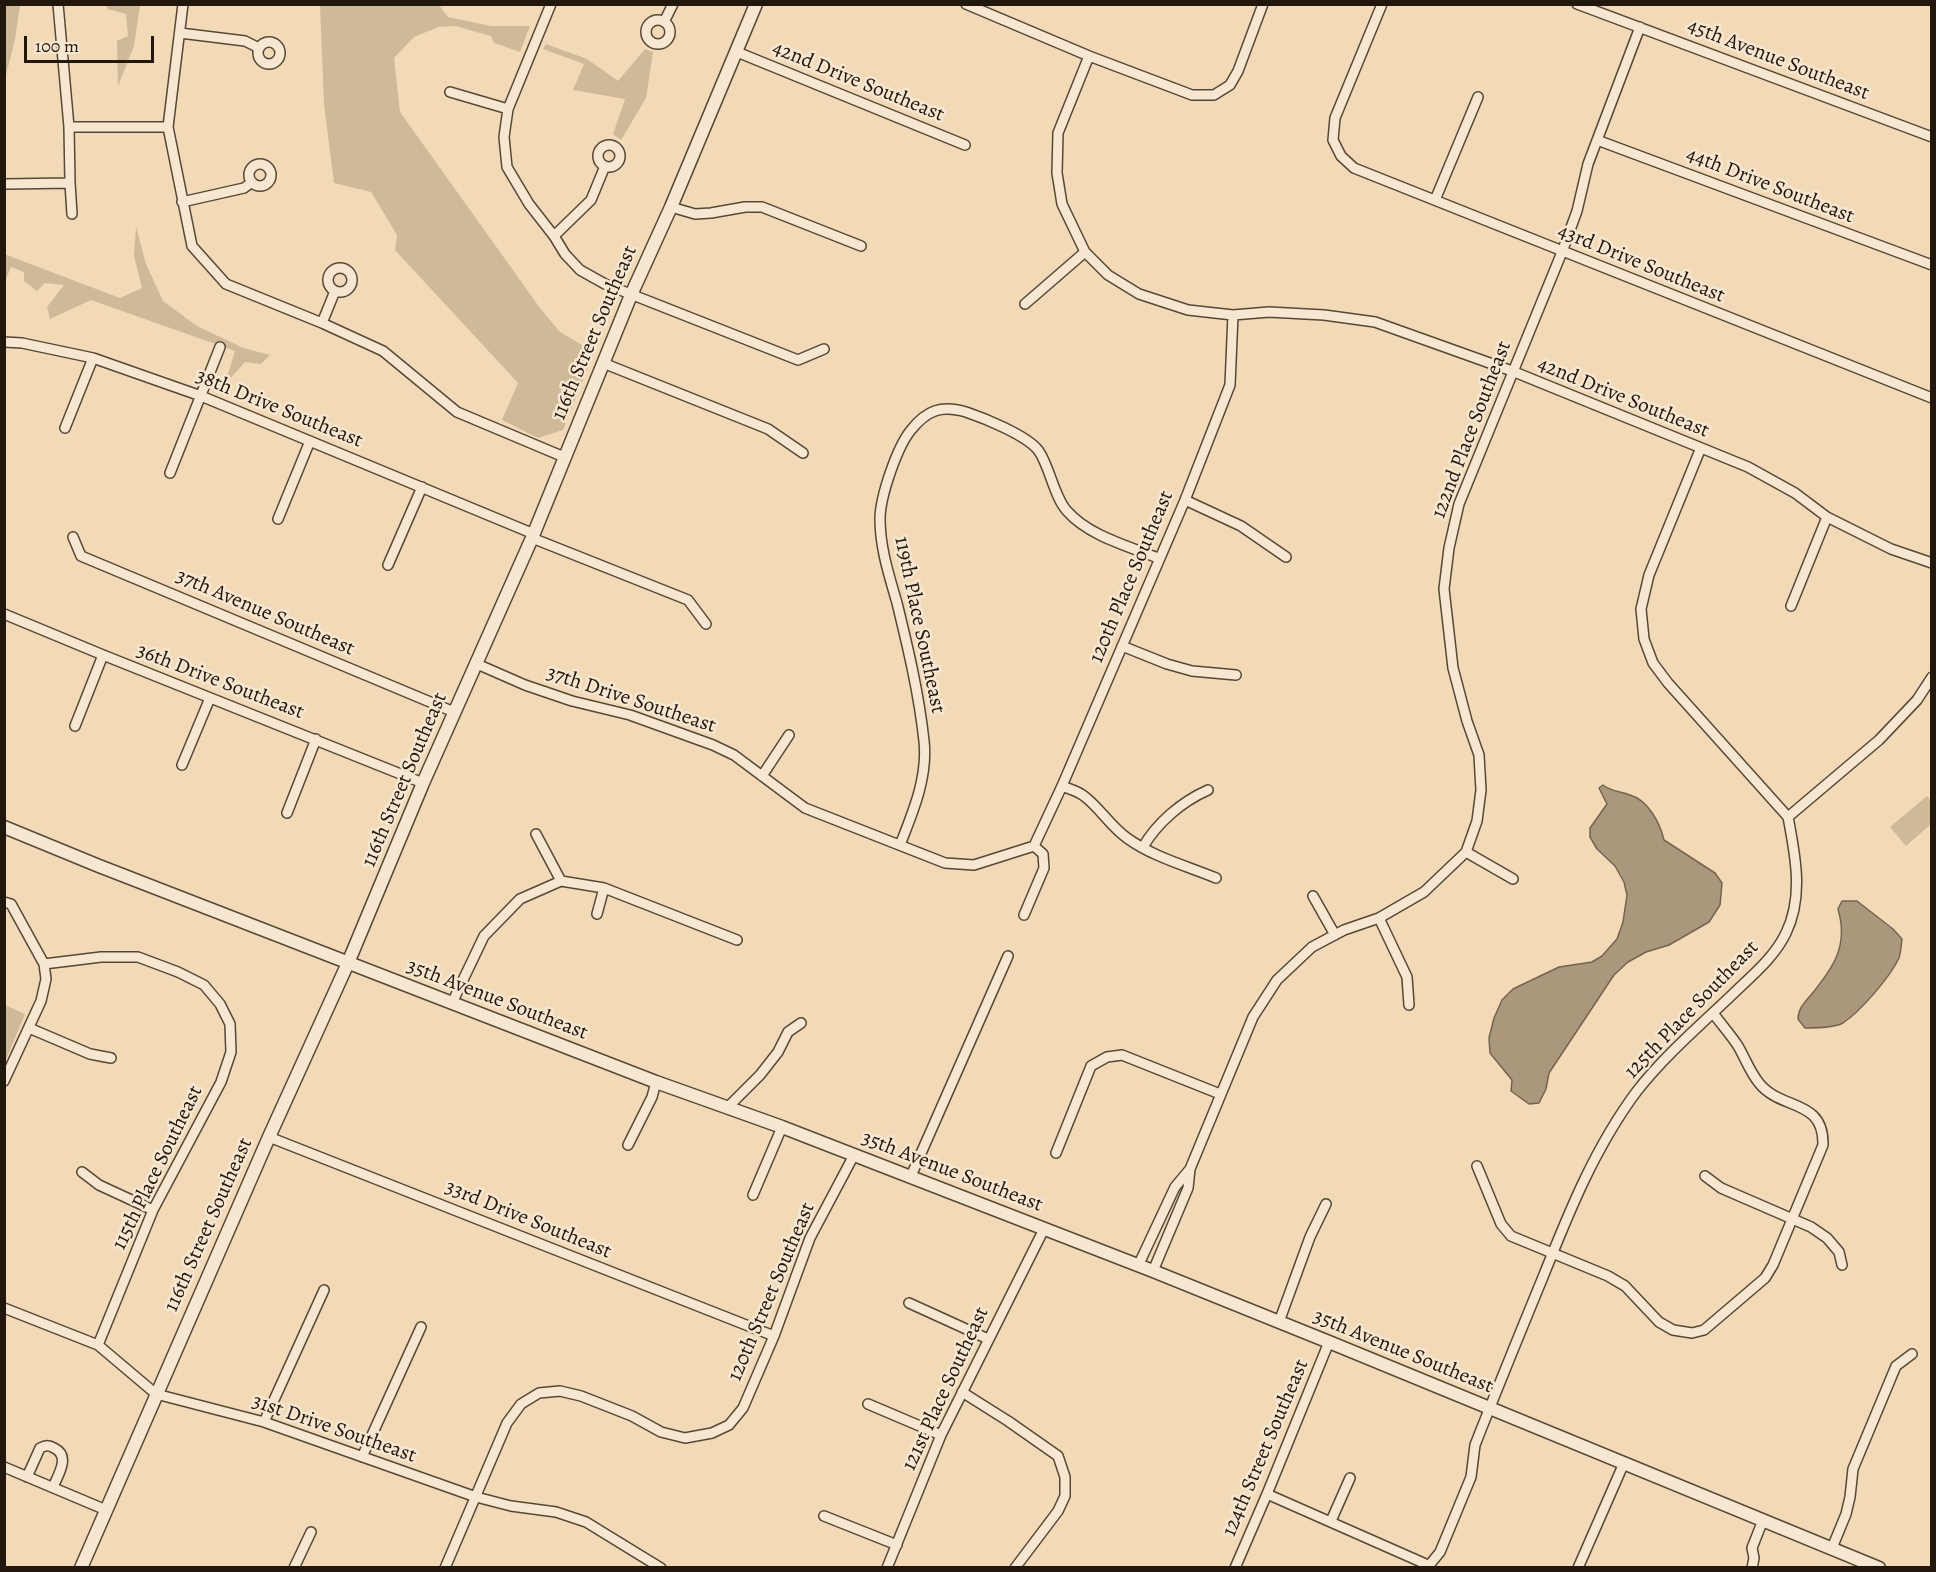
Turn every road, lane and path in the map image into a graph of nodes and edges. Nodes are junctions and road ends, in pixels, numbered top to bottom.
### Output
1 (58, 4) edge
2 (183, 4) edge
3 (552, 4) edge
4 (673, 4) edge
5 (756, 4) edge
6 (966, 4) edge
7 (1263, 4) edge
8 (1382, 4) edge
9 (1577, 4) edge
10 (664, 22) dead end
11 (1640, 27) junction
12 (180, 33) junction
13 (259, 48) dead end
14 (737, 52) junction
15 (1089, 56) junction
16 (450, 92) dead end
17 (1478, 97) dead end
18 (508, 109) junction
19 (69, 127) junction
20 (168, 127) junction
21 (1932, 137) edge
22 (1597, 140) junction
23 (965, 145) dead end
24 (605, 166) dead end
25 (252, 182) dead end
26 (70, 183) junction
27 (5, 184) edge
28 (1436, 200) junction
29 (183, 202) junction
30 (671, 207) junction
31 (72, 214) dead end
32 (554, 236) junction
33 (861, 246) dead end
34 (1085, 252) junction
35 (1562, 252) junction
36 (1932, 265) edge
37 (335, 291) dead end
38 (631, 295) junction
39 (1025, 304) dead end
40 (1233, 315) junction
41 (322, 323) junction
42 (4, 342) edge
43 (220, 347) dead end
44 (824, 349) dead end
45 (93, 358) junction
46 (603, 363) junction
47 (1512, 371) junction
48 (201, 396) junction
49 (1932, 399) edge
50 (65, 428) dead end
51 (310, 441) junction
52 (1700, 450) junction
53 (803, 453) dead end
54 (564, 458) junction
55 (170, 473) dead end
56 (422, 487) junction
57 (1185, 500) junction
58 (1827, 517) junction
59 (278, 519) dead end
60 (533, 536) junction
61 (73, 537) dead end
62 (1286, 557) dead end
63 (1158, 558) junction
64 (1932, 563) edge
65 (388, 565) dead end
66 (1791, 606) dead end
67 (4, 614) edge
68 (706, 624) dead end
69 (1122, 646) junction
70 (103, 655) junction
71 (477, 664) junction
72 (1236, 675) dead end
73 (1932, 677) edge
74 (210, 698) junction
75 (454, 712) junction
76 (75, 726) dead end
77 (789, 735) dead end
78 (316, 739) junction
79 (182, 765) dead end
80 (762, 776) junction
81 (423, 783) junction
82 (1062, 786) junction
83 (1208, 790) dead end
84 (287, 813) dead end
85 (1788, 816) junction
86 (4, 826) edge
87 (536, 834) dead end
88 (900, 845) junction
89 (1034, 846) junction
90 (1143, 847) junction
91 (1466, 852) junction
92 (1216, 878) dead end
93 (1513, 879) dead end
94 (561, 881) junction
95 (604, 888) junction
96 (1313, 896) dead end
97 (4, 902) edge
98 (597, 914) dead end
99 (1024, 915) dead end
100 (1379, 918) junction
101 (1335, 935) junction
102 (737, 940) dead end
103 (1008, 956) dead end
104 (348, 963) junction
105 (44, 964) junction
106 (452, 1003) junction
107 (1409, 1005) dead end
108 (1713, 1013) junction
109 (801, 1023) dead end
110 (29, 1028) junction
111 (111, 1058) dead end
112 (4, 1081) edge
113 (656, 1082) junction
114 (1220, 1094) junction
115 (727, 1108) junction
116 (782, 1127) junction
117 (269, 1137) junction
118 (628, 1145) dead end
119 (1056, 1153) dead end
120 (854, 1155) junction
121 (1477, 1166) dead end
122 (1190, 1168) junction
123 (82, 1172) dead end
124 (911, 1176) junction
125 (1706, 1176) dead end
126 (753, 1195) dead end
127 (1326, 1204) dead end
128 (153, 1210) junction
129 (1792, 1220) junction
130 (1044, 1229) junction
131 (1553, 1253) junction
132 (1842, 1264) dead end
133 (1138, 1266) junction
134 (1153, 1271) junction
135 (324, 1290) dead end
136 (909, 1303) dead end
137 (4, 1308) edge
138 (1279, 1322) junction
139 (421, 1327) dead end
140 (774, 1336) junction
141 (988, 1339) junction
142 (1329, 1342) junction
143 (98, 1345) junction
144 (1912, 1354) dead end
145 (962, 1392) junction
146 (156, 1394) junction
147 (868, 1404) dead end
148 (1490, 1408) junction
149 (264, 1422) junction
150 (941, 1435) junction
151 (362, 1457) junction
152 (1624, 1463) junction
153 (4, 1467) edge
154 (27, 1477) junction
155 (1350, 1478) dead end
156 (53, 1487) junction
157 (1268, 1494) junction
158 (476, 1497) junction
159 (106, 1510) junction
160 (824, 1516) dead end
161 (1763, 1520) junction
162 (1331, 1521) junction
163 (310, 1532) dead end
164 (897, 1545) junction
165 (1832, 1548) junction
166 (1428, 1566) edge
167 (81, 1568) edge
168 (294, 1568) edge
169 (445, 1568) edge
170 (661, 1568) edge
171 (887, 1568) edge
172 (1015, 1568) edge
173 (1235, 1568) edge
174 (1578, 1568) edge
175 (1752, 1568) edge
176 (1879, 1568) edge

1 - 19 street
2 - 12 street
3 - 18 street
4 - 10 street
5 - 14 street, 116th Street Southeast
6 - 15 street
7 - 15 street
8 - 28 street, 43rd Drive Southeast
9 - 11 street, 45th Avenue Southeast
11 - 21 street, 45th Avenue Southeast
11 - 22 street, 122nd Place Southeast
12 - 13 street
12 - 20 street
14 - 23 street, 42nd Drive Southeast
14 - 30 street, 116th Street Southeast
15 - 34 street, 42nd Drive Southeast
16 - 18 street
17 - 28 street
18 - 32 street
19 - 20 street
19 - 26 street
20 - 29 street
22 - 35 street, 122nd Place Southeast
22 - 36 street, 44th Drive Southeast
24 - 32 street
25 - 29 street
26 - 27 street
26 - 31 street
28 - 35 street, 43rd Drive Southeast
29 - 41 street
30 - 33 street
30 - 38 street, 116th Street Southeast
32 - 38 street
34 - 39 street
34 - 40 street, 42nd Drive Southeast
35 - 47 street, 122nd Place Southeast
35 - 49 street, 43rd Drive Southeast
37 - 41 street
38 - 44 street
38 - 46 street, 116th Street Southeast
40 - 47 street, 42nd Drive Southeast
40 - 57 street, 120th Place Southeast
41 - 54 street
42 - 45 street, 38th Drive Southeast
43 - 48 street
45 - 48 street, 38th Drive Southeast
45 - 50 street
46 - 53 street
46 - 54 street, 116th Street Southeast
47 - 52 street, 42nd Drive Southeast
47 - 91 street, 122nd Place Southeast
48 - 51 street, 38th Drive Southeast
48 - 55 street
51 - 56 street, 38th Drive Southeast
51 - 59 street
52 - 58 street, 42nd Drive Southeast
52 - 85 street
54 - 60 street, 116th Street Southeast
56 - 60 street, 38th Drive Southeast
56 - 65 street
57 - 62 street
57 - 63 street, 120th Place Southeast
58 - 64 street, 42nd Drive Southeast
58 - 66 street
60 - 68 street, 38th Drive Southeast
60 - 71 street, 116th Street Southeast
61 - 75 street, 37th Avenue Southeast
63 - 69 street, 120th Place Southeast
63 - 88 street, 119th Place Southeast
67 - 70 street, 36th Drive Southeast
69 - 72 street
69 - 82 street, 120th Place Southeast
70 - 74 street, 36th Drive Southeast
70 - 76 street
71 - 75 street, 116th Street Southeast
71 - 80 street, 37th Drive Southeast
73 - 85 street
74 - 78 street, 36th Drive Southeast
74 - 79 street
75 - 81 street, 116th Street Southeast
77 - 80 street
78 - 81 street, 36th Drive Southeast
78 - 84 street
80 - 88 street, 37th Drive Southeast
81 - 104 street, 116th Street Southeast
82 - 89 street, 120th Place Southeast
82 - 90 street
83 - 90 street
85 - 108 street, 125th Place Southeast
86 - 104 street, 35th Avenue Southeast
87 - 94 street
88 - 89 street, 37th Drive Southeast
89 - 99 street
90 - 92 street
91 - 93 street
91 - 100 street, 122nd Place Southeast
94 - 95 street
94 - 106 street
95 - 98 street
95 - 102 street
96 - 101 street
97 - 105 street
100 - 101 street, 122nd Place Southeast
100 - 107 street
101 - 114 street, 122nd Place Southeast
103 - 124 street
104 - 106 street, 35th Avenue Southeast
104 - 117 street, 116th Street Southeast
105 - 110 street
105 - 128 street, 115th Place Southeast
106 - 113 street, 35th Avenue Southeast
108 - 129 street
108 - 131 street, 125th Place Southeast
109 - 115 street
110 - 111 street
110 - 112 street
113 - 115 street, 35th Avenue Southeast
113 - 118 street
114 - 119 street
114 - 122 street, 122nd Place Southeast
115 - 116 street, 35th Avenue Southeast
116 - 120 street, 35th Avenue Southeast
116 - 126 street
117 - 140 street, 33rd Drive Southeast
117 - 146 street, 116th Street Southeast
120 - 124 street, 35th Avenue Southeast
120 - 140 street, 120th Street Southeast
121 - 131 street
122 - 133 street, 122nd Place Southeast
122 - 134 street, 122nd Place Southeast
123 - 128 street
124 - 130 street, 35th Avenue Southeast
125 - 129 street
127 - 138 street
128 - 143 street, 115th Place Southeast
129 - 131 street
129 - 132 street
130 - 133 street, 35th Avenue Southeast
130 - 141 street, 121st Place Southeast
131 - 148 street, 125th Place Southeast
133 - 134 street, 35th Avenue Southeast
134 - 138 street, 35th Avenue Southeast
135 - 149 street
136 - 141 street
137 - 143 street, 31st Drive Southeast
138 - 142 street, 35th Avenue Southeast
139 - 151 street
140 - 158 street, 120th Street Southeast
141 - 145 street, 121st Place Southeast
142 - 148 street, 35th Avenue Southeast
142 - 157 street, 124th Street Southeast
143 - 146 street, 31st Drive Southeast
144 - 165 street
145 - 150 street, 121st Place Southeast
145 - 172 street
146 - 149 street, 31st Drive Southeast
146 - 159 street, 116th Street Southeast
147 - 150 street
148 - 152 street, 35th Avenue Southeast
148 - 166 street, 125th Place Southeast
149 - 151 street, 31st Drive Southeast
150 - 164 street, 121st Place Southeast
151 - 158 street, 31st Drive Southeast
152 - 161 street, 35th Avenue Southeast
152 - 174 street
153 - 154 street
154 - 156 street
154 - 156 street
155 - 162 street
156 - 159 street
157 - 162 street
157 - 173 street, 124th Street Southeast
158 - 169 street
158 - 170 street, 31st Drive Southeast
159 - 167 street, 116th Street Southeast
160 - 164 street
161 - 165 street, 35th Avenue Southeast
161 - 175 street
162 - 166 street
163 - 168 street
164 - 171 street, 121st Place Southeast
165 - 176 street, 35th Avenue Southeast

